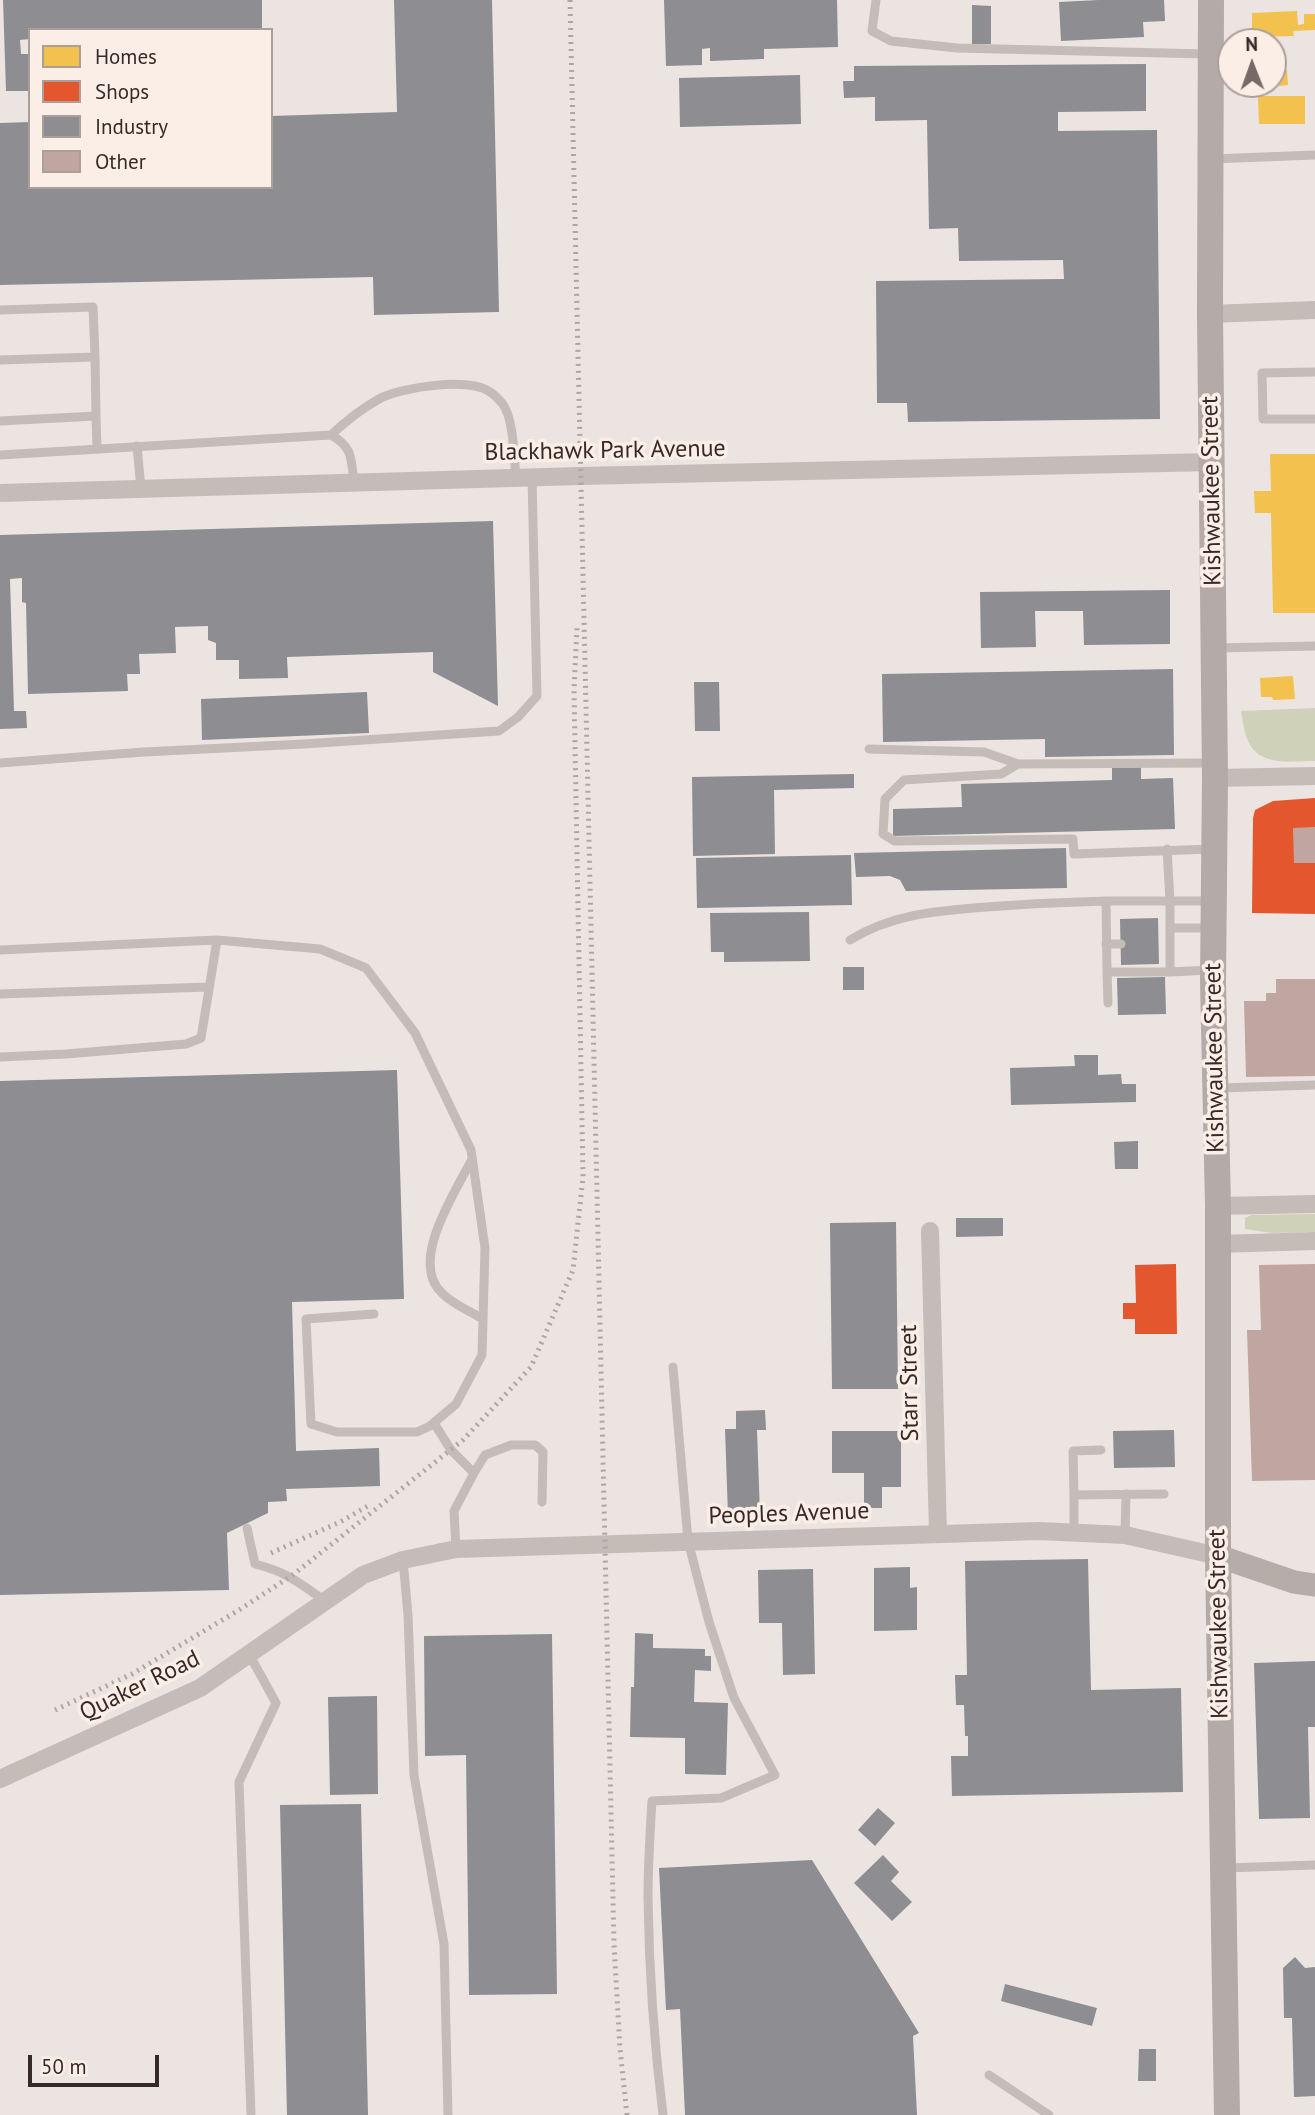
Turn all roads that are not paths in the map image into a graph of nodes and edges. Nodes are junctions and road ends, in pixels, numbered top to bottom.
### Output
1 (876, 0) edge
2 (1211, 0) edge
3 (1211, 54) junction
4 (1315, 155) edge
5 (1211, 159) junction
6 (0, 310) edge
7 (1315, 310) edge
8 (1210, 314) junction
9 (95, 357) junction
10 (0, 360) edge
11 (1315, 372) edge
12 (96, 416) junction
13 (1315, 419) edge
14 (0, 421) edge
15 (331, 435) junction
16 (137, 446) junction
17 (97, 448) junction
18 (0, 455) edge
19 (1212, 462) junction
20 (524, 477) junction
21 (354, 482) junction
22 (141, 489) junction
23 (0, 493) edge
24 (1315, 646) edge
25 (1214, 648) junction
26 (869, 749) dead end
27 (0, 763) edge
28 (1018, 764) junction
29 (1215, 770) junction
30 (1315, 776) edge
31 (1167, 849) junction
32 (1214, 849) junction
33 (1106, 901) junction
34 (1170, 901) junction
35 (1213, 901) junction
36 (1170, 928) junction
37 (1213, 928) junction
38 (217, 940) junction
39 (850, 940) dead end
40 (1106, 944) junction
41 (1121, 944) dead end
42 (1158, 944) dead end
43 (1170, 944) junction
44 (0, 950) edge
45 (1213, 970) junction
46 (1107, 972) junction
47 (1170, 972) junction
48 (209, 988) junction
49 (0, 994) edge
50 (1108, 1003) dead end
51 (0, 1057) edge
52 (1315, 1085) edge
53 (1215, 1088) junction
54 (473, 1158) junction
55 (1315, 1204) edge
56 (1218, 1206) junction
57 (930, 1231) dead end
58 (1315, 1241) edge
59 (1217, 1244) junction
60 (374, 1314) dead end
61 (483, 1319) junction
62 (673, 1367) dead end
63 (434, 1423) junction
64 (1101, 1450) dead end
65 (474, 1473) junction
66 (1126, 1494) junction
67 (1164, 1494) dead end
68 (1074, 1495) junction
69 (542, 1502) dead end
70 (247, 1528) dead end
71 (1074, 1533) junction
72 (938, 1534) junction
73 (1125, 1535) junction
74 (688, 1541) junction
75 (456, 1549) junction
76 (1217, 1556) junction
77 (403, 1560) junction
78 (363, 1575) joint
79 (1315, 1585) edge
80 (325, 1601) junction
81 (249, 1654) junction
82 (0, 1779) edge
83 (1315, 1865) edge
84 (1223, 1868) junction
85 (989, 2075) dead end
86 (251, 2115) edge
87 (448, 2115) edge
88 (663, 2115) edge
89 (1049, 2115) edge
90 (1227, 2115) edge

1 - 3 lane
2 - 3 main road, Kishwaukee Street
3 - 5 main road, Kishwaukee Street
4 - 5 lane
5 - 8 main road, Kishwaukee Street
6 - 9 lane
7 - 8 street
8 - 19 main road, Kishwaukee Street
9 - 10 lane
9 - 12 lane
11 - 13 lane
12 - 14 lane
12 - 17 lane
15 - 16 lane
15 - 20 lane
15 - 21 lane
16 - 17 lane
16 - 22 lane
17 - 18 lane
19 - 20 street, Blackhawk Park Avenue
19 - 25 main road, Kishwaukee Street
20 - 21 street, Blackhawk Park Avenue
20 - 27 lane
21 - 22 street, Blackhawk Park Avenue
22 - 23 street, Blackhawk Park Avenue
24 - 25 lane
25 - 29 main road, Kishwaukee Street
26 - 28 lane
28 - 29 lane
28 - 31 lane
29 - 30 street
29 - 32 main road, Kishwaukee Street
31 - 32 lane
31 - 34 lane
32 - 35 main road, Kishwaukee Street
33 - 34 lane
33 - 39 lane
33 - 40 lane
34 - 35 lane
34 - 36 lane
35 - 37 main road, Kishwaukee Street
36 - 37 lane
36 - 43 lane
37 - 45 main road, Kishwaukee Street
38 - 44 lane
38 - 48 lane
38 - 54 lane
40 - 41 lane
40 - 46 lane
42 - 43 lane
43 - 47 lane
45 - 47 lane
45 - 53 main road, Kishwaukee Street
46 - 47 lane
46 - 50 lane
48 - 49 lane
48 - 51 lane
52 - 53 lane
53 - 56 main road, Kishwaukee Street
54 - 61 lane
54 - 61 lane
55 - 56 street
56 - 59 main road, Kishwaukee Street
57 - 72 street, Starr Street
58 - 59 street
59 - 76 main road, Kishwaukee Street
60 - 63 lane
61 - 63 lane
62 - 74 lane
63 - 65 lane
64 - 68 lane
65 - 69 lane
65 - 75 lane
66 - 67 lane
66 - 68 lane
66 - 73 lane
68 - 71 lane
70 - 80 lane
71 - 72 street, Peoples Avenue
71 - 73 street, Peoples Avenue
72 - 74 street, Peoples Avenue
73 - 76 street, Peoples Avenue
74 - 75 street, Peoples Avenue
74 - 88 lane
75 - 77 street, Peoples Avenue
76 - 79 street
76 - 84 main road, Kishwaukee Street
77 - 78 street, Peoples Avenue
77 - 87 lane
78 - 80 street, Quaker Road
80 - 81 street, Quaker Road
81 - 82 street, Quaker Road
81 - 86 lane
83 - 84 lane
84 - 90 main road, Kishwaukee Street
85 - 89 lane

